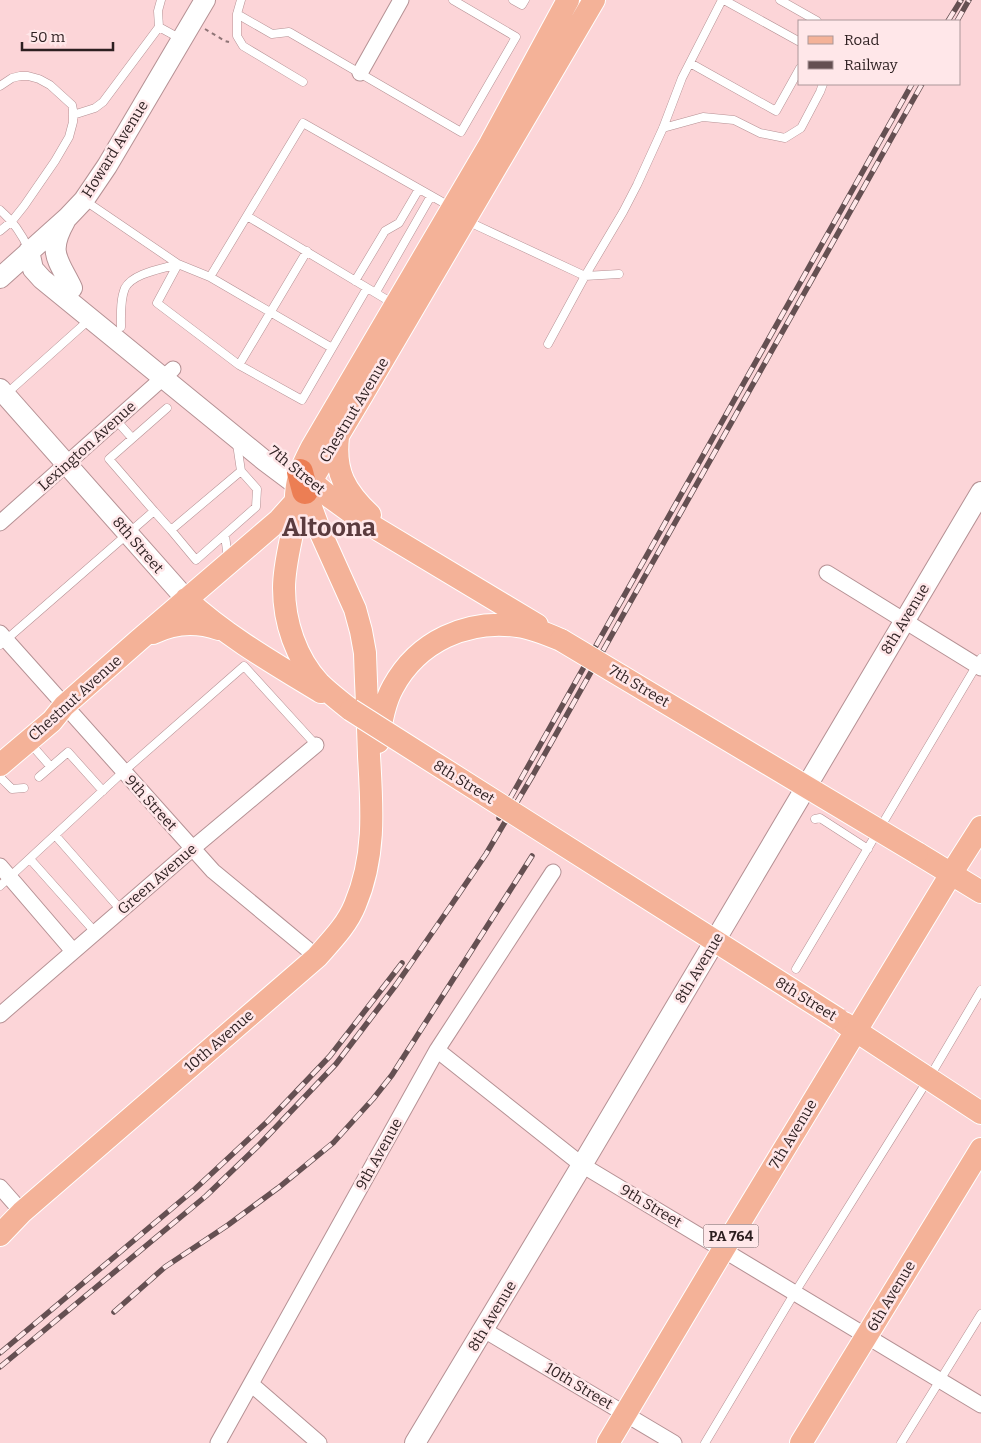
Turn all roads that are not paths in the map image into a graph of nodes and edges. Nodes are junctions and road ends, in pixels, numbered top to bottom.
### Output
1 (161, 0) edge
2 (205, 0) edge
3 (241, 0) edge
4 (401, 0) edge
5 (453, 0) edge
6 (513, 0) edge
7 (525, 0) edge
8 (568, 0) edge
9 (594, 0) edge
10 (723, 0) edge
11 (780, 0) edge
12 (237, 14) junction
13 (815, 20) edge
14 (159, 27) junction
15 (181, 39) junction
16 (798, 41) edge
17 (690, 63) junction
18 (798, 72) edge
19 (360, 73) junction
20 (303, 82) dead end
21 (824, 85) edge
22 (0, 86) edge
23 (73, 115) junction
24 (663, 128) junction
25 (419, 189) junction
26 (431, 196) junction
27 (84, 200) junction
28 (0, 210) edge
29 (459, 214) junction
30 (247, 216) junction
31 (66, 218) junction
32 (12, 221) junction
33 (0, 231) edge
34 (29, 251) junction
35 (307, 251) junction
36 (178, 264) junction
37 (619, 274) dead end
38 (585, 276) junction
39 (210, 277) junction
40 (0, 278) edge
41 (355, 280) junction
42 (72, 288) junction
43 (368, 288) junction
44 (376, 292) junction
45 (396, 305) junction
46 (270, 312) junction
47 (90, 319) junction
48 (121, 327) junction
49 (548, 344) dead end
50 (332, 348) junction
51 (239, 365) junction
52 (168, 373) junction
53 (2, 394) edge
54 (167, 408) dead end
55 (116, 420) junction
56 (339, 435) junction
57 (236, 437) junction
58 (132, 438) junction
59 (67, 463) junction
60 (241, 471) junction
61 (302, 486) junction
62 (981, 492) edge
63 (154, 511) junction
64 (0, 523) edge
65 (171, 530) junction
66 (128, 534) junction
67 (226, 535) junction
68 (414, 550) junction
69 (229, 563) junction
70 (827, 573) dead end
71 (186, 599) junction
72 (904, 620) junction
73 (230, 634) junction
74 (2, 639) edge
75 (139, 640) junction
76 (561, 640) junction
77 (980, 664) edge
78 (64, 706) junction
79 (351, 710) junction
80 (28, 741) junction
81 (316, 745) joint
82 (0, 765) edge
83 (50, 766) junction
84 (124, 772) junction
85 (0, 777) edge
86 (39, 777) dead end
87 (24, 788) dead end
88 (103, 791) junction
89 (372, 809) junction
90 (815, 819) dead end
91 (981, 827) edge
92 (55, 835) junction
93 (193, 848) junction
94 (868, 849) junction
95 (30, 859) junction
96 (553, 872) dead end
97 (951, 874) junction
98 (3, 876) edge
99 (981, 892) edge
100 (121, 910) junction
101 (95, 932) junction
102 (73, 951) junction
103 (317, 957) junction
104 (796, 969) dead end
105 (981, 990) edge
106 (0, 1015) edge
107 (847, 1025) junction
108 (436, 1050) junction
109 (928, 1078) junction
110 (981, 1113) edge
111 (981, 1149) edge
112 (582, 1166) junction
113 (0, 1187) edge
114 (22, 1212) junction
115 (0, 1235) edge
116 (723, 1250) junction
117 (794, 1294) junction
118 (981, 1314) edge
119 (484, 1330) junction
120 (867, 1336) junction
121 (940, 1380) junction
122 (251, 1384) junction
123 (981, 1405) edge
124 (625, 1414) junction
125 (218, 1443) edge
126 (319, 1443) edge
127 (415, 1443) edge
128 (608, 1443) edge
129 (674, 1443) edge
130 (705, 1443) edge
131 (801, 1443) edge
132 (901, 1443) edge

1 - 14 lane
2 - 15 street, Howard Avenue
3 - 12 lane
4 - 19 street
5 - 19 lane
6 - 7 lane
8 - 29 main road, Chestnut Avenue
9 - 29 main road, Chestnut Avenue
10 - 16 lane
10 - 17 lane
11 - 13 lane
12 - 19 lane
12 - 20 lane
14 - 15 lane
14 - 23 lane
15 - 27 street, Howard Avenue
17 - 18 lane
17 - 24 lane
21 - 24 lane
22 - 23 lane
23 - 32 lane
24 - 38 lane
25 - 26 lane
25 - 30 lane
25 - 41 lane
26 - 29 lane
26 - 44 lane
27 - 31 street, Howard Avenue
27 - 36 lane
28 - 32 lane
29 - 38 lane
29 - 45 main road, Chestnut Avenue
29 - 56 main road, Chestnut Avenue
30 - 35 lane
30 - 39 lane
31 - 34 street, Howard Avenue
31 - 42 street
32 - 33 lane
32 - 34 lane
34 - 40 street, Howard Avenue
34 - 42 street, 7th Street
34 - 47 street, 7th Street
35 - 41 lane
35 - 46 lane
36 - 39 lane
36 - 48 lane
36 - 51 lane
37 - 38 lane
38 - 49 lane
39 - 46 lane
41 - 43 lane
42 - 48 street, 7th Street
43 - 44 lane
43 - 50 lane
44 - 45 lane
45 - 61 main road, Chestnut Avenue
46 - 50 lane
46 - 51 lane
47 - 52 street, 7th Street
47 - 53 lane
48 - 52 street, 7th Street
50 - 51 lane
52 - 55 street, Lexington Avenue
52 - 57 street, 7th Street
52 - 61 street, 7th Street
53 - 59 street, 8th Street
54 - 58 lane
55 - 58 lane
55 - 59 street, Lexington Avenue
56 - 61 main road, Chestnut Avenue
56 - 68 main road
57 - 60 lane
57 - 61 street, 7th Street
58 - 63 lane
59 - 64 street, Lexington Avenue
59 - 66 street, 8th Street
60 - 65 lane
60 - 67 lane
61 - 68 main road, 7th Street
61 - 69 main road, Chestnut Avenue
61 - 79 main road
61 - 89 main road
62 - 72 street, 8th Avenue
63 - 65 lane
63 - 66 lane
65 - 67 lane
66 - 71 street, 8th Street
66 - 74 lane
67 - 69 lane
68 - 76 main road, 7th Street
69 - 71 main road, Chestnut Avenue
70 - 72 street
71 - 73 main road, 8th Street
71 - 75 main road, Chestnut Avenue
72 - 77 street
72 - 112 street, 8th Avenue
73 - 75 main road
73 - 79 main road, 8th Street
74 - 78 street, 9th Street
75 - 78 main road, Chestnut Avenue
76 - 89 main road
76 - 97 main road, 7th Street, bridge
77 - 94 lane
78 - 80 main road, Chestnut Avenue
78 - 84 street, 9th Street
79 - 107 main road, 8th Street, bridge
80 - 82 main road, Chestnut Avenue
80 - 83 lane
81 - 84 lane
81 - 93 street, Green Avenue
83 - 86 lane
83 - 88 lane
84 - 88 lane
84 - 93 street, 9th Street
85 - 87 lane
88 - 92 lane
89 - 103 main road, 10th Avenue
90 - 94 lane
91 - 97 main road, 7th Avenue / PA 764
92 - 95 lane
92 - 100 lane
93 - 100 street, Green Avenue
93 - 103 street, 9th Street
94 - 104 lane
95 - 98 lane
95 - 101 lane
96 - 108 street, 9th Avenue
97 - 99 main road, 7th Street
97 - 107 main road, 7th Avenue / PA 764
98 - 102 street
100 - 101 street, Green Avenue
101 - 102 street, Green Avenue
102 - 106 street, Green Avenue
103 - 114 main road, 10th Avenue
105 - 109 lane
107 - 109 main road, 8th Street
107 - 116 main road, 7th Avenue / PA 764
108 - 112 street, 9th Street
108 - 122 street, 9th Avenue
109 - 110 main road, 8th Street
109 - 117 lane
111 - 120 main road, 6th Avenue
112 - 116 street, 9th Street
112 - 119 street, 8th Avenue
113 - 114 street
114 - 115 main road, 10th Avenue
116 - 117 street, 9th Street
116 - 124 main road, 7th Avenue / PA 764
117 - 120 street, 9th Street
117 - 130 lane
118 - 121 lane
119 - 124 street, 10th Street
119 - 127 street, 8th Avenue
120 - 121 street, 9th Street
120 - 131 main road, 6th Avenue
121 - 123 street, 9th Street
121 - 132 lane
122 - 125 street, 9th Avenue
122 - 126 street
124 - 128 main road, 7th Avenue / PA 764
124 - 129 street, 10th Street

